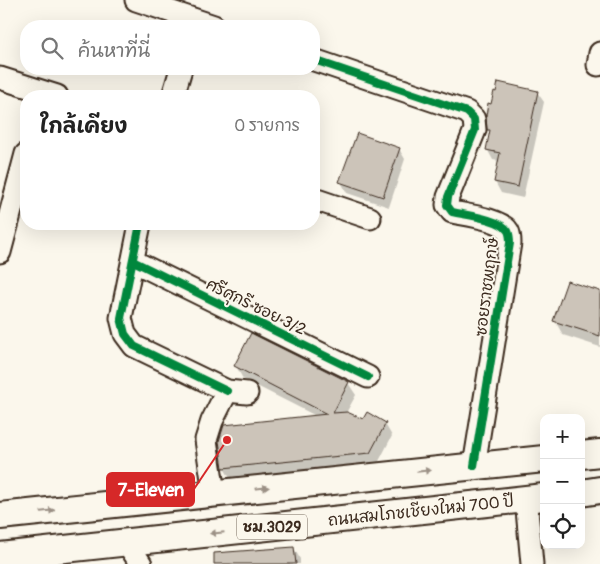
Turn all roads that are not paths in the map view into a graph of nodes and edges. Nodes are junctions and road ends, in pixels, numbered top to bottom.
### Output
1 (145, 2) edge
2 (190, 20) edge
3 (320, 62) edge
4 (179, 75) edge
5 (0, 78) edge
6 (32, 90) edge
7 (174, 90) edge
8 (20, 174) edge
9 (320, 201) edge
10 (370, 218) dead end
11 (2, 230) edge
12 (139, 230) edge
13 (0, 252) edge
14 (133, 261) junction
15 (368, 377) dead end
16 (600, 453) edge
17 (585, 455) edge
18 (540, 459) edge
19 (474, 466) junction
20 (600, 490) edge
21 (585, 492) edge
22 (214, 493) junction
23 (535, 498) edge
24 (0, 516) edge
25 (134, 554) edge
26 (0, 556) edge
27 (48, 558) edge
28 (532, 564) edge

1 - 2 street
3 - 19 street, ซอยราชพฤกษ์
4 - 7 street
5 - 6 street
8 - 11 street
9 - 10 street
11 - 13 street
12 - 14 street
14 - 15 street, ศรีศุกรี ซอย 3/2
14 - 22 street
16 - 17 main road
18 - 19 main road, ชม.3029
22 -> 19 main road, ชม.3029
20 - 21 main road
24 -> 22 main road, ชม.3029
23 -> 25 main road, ถนนสมโภชเชียงใหม่ 700 ปี / ชม.3029
23 - 28 street
25 - 27 main road, ถนนสมโภชเชียงใหม่ 700 ปี / ชม.3029
26 - 27 main road, ถนนสมโภชเชียงใหม่ 700 ปี / ชม.3029

